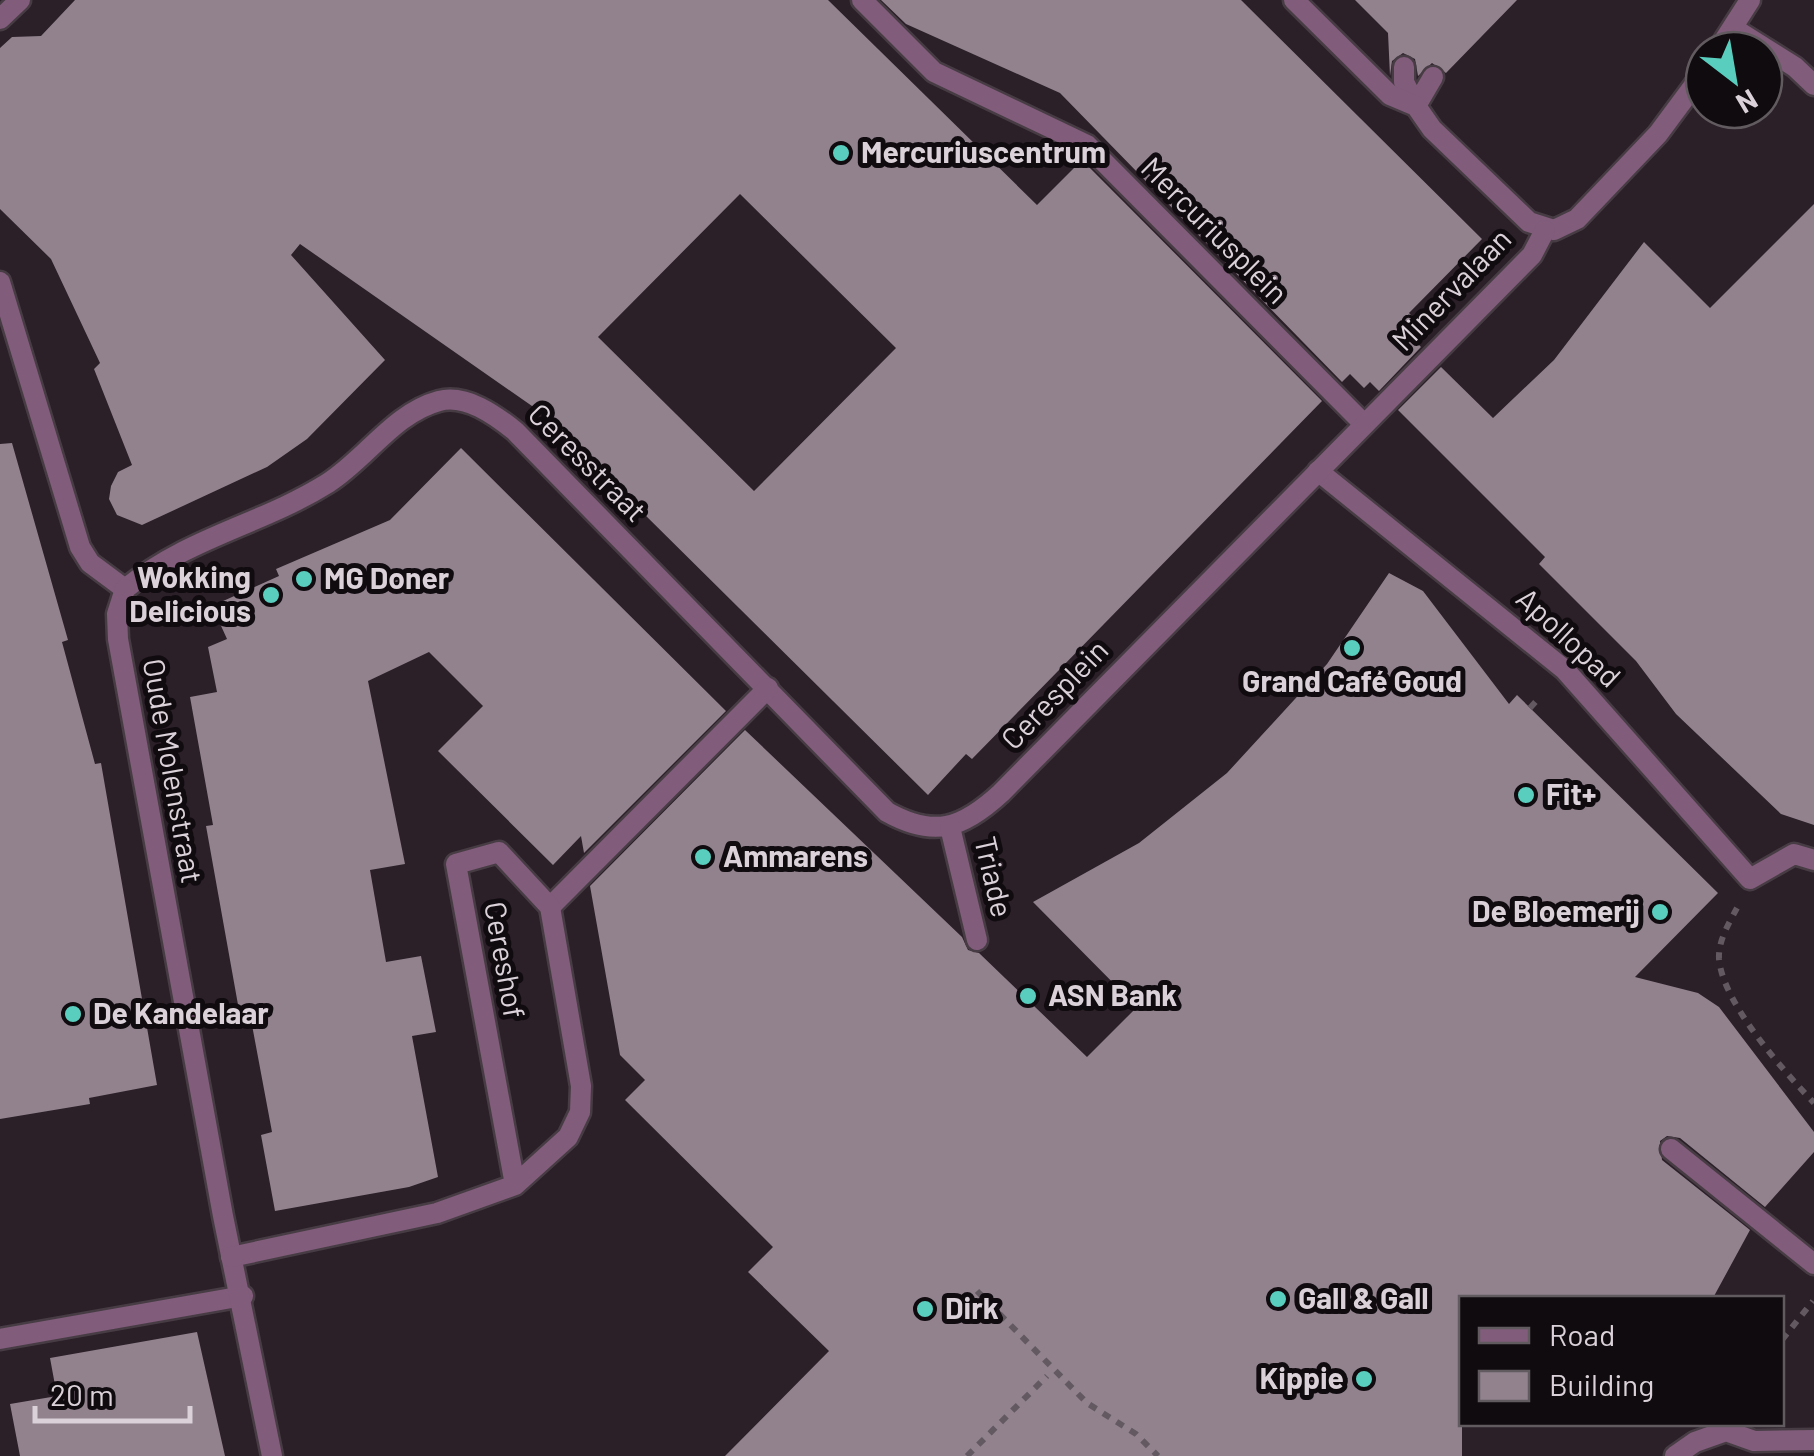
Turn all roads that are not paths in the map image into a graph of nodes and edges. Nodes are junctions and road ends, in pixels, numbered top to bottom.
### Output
1 (20, 0) edge
2 (862, 0) edge
3 (1294, 0) edge
4 (1750, 0) edge
5 (0, 19) edge
6 (1732, 28) joint
7 (1404, 67) dead end
8 (1433, 77) dead end
9 (1814, 85) edge
10 (1684, 99) edge
11 (1416, 106) junction
12 (1545, 230) junction
13 (0, 282) edge
14 (1364, 424) junction
15 (1318, 471) junction
16 (125, 589) junction
17 (768, 688) junction
18 (950, 827) junction
19 (1814, 860) edge
20 (550, 908) junction
21 (977, 940) dead end
22 (1671, 1149) dead end
23 (515, 1185) junction
24 (231, 1257) junction
25 (1814, 1264) edge
26 (243, 1296) junction
27 (0, 1340) edge
28 (1814, 1440) edge
29 (1746, 1449) edge
30 (272, 1456) edge
31 (1675, 1456) edge

1 - 5 street
2 - 14 street, Mercuriusplein
3 - 11 street
4 - 6 street
6 - 9 street
7 - 11 street
8 - 11 street
10 - 12 street, Minervalaan
11 - 12 street
12 - 14 street, Minervalaan
13 - 16 street
14 - 15 street, Ceresplein
15 - 18 street, Ceresplein
15 - 19 street, Apollopad
16 - 17 street, Ceresstraat
16 - 24 street, Oude Molenstraat
17 - 18 street
17 - 20 street, Cereshof
18 - 21 street, Triade
20 - 23 street, Cereshof
20 - 23 street, Cereshof
22 - 25 street
23 - 24 street, Cereshof
24 - 26 street, Oude Molenstraat
26 - 27 street
26 - 30 street, Oude Molenstraat
28 - 29 street
29 - 31 street

